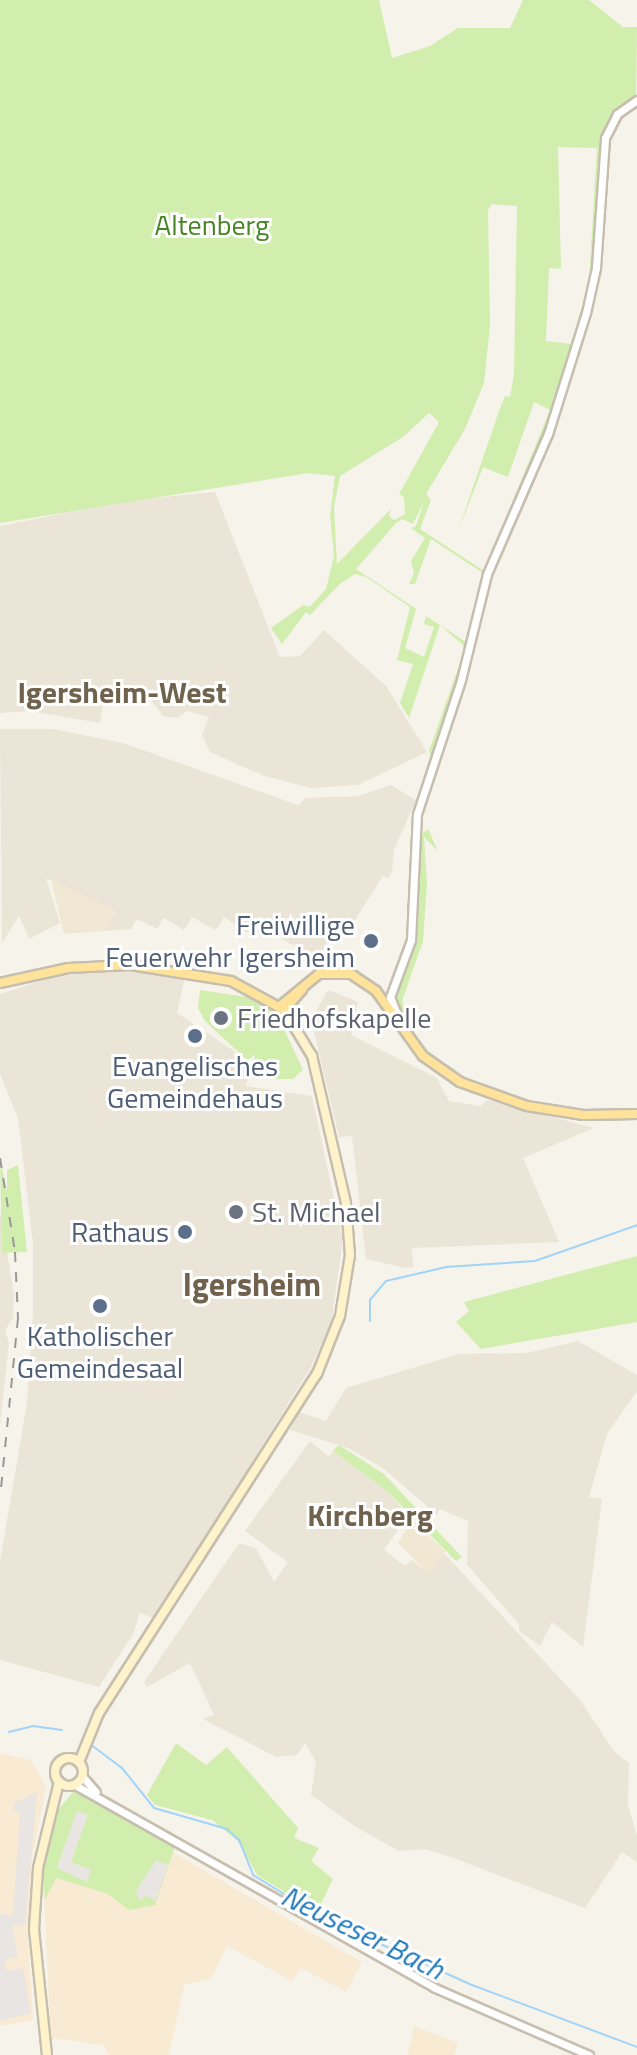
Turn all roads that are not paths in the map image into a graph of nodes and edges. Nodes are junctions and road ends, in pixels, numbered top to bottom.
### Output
1 (637, 100) edge
2 (401, 966) junction
3 (310, 979) junction
4 (0, 983) edge
5 (392, 986) junction
6 (377, 993) junction
7 (295, 999) junction
8 (282, 1008) junction
9 (296, 1023) junction
10 (402, 1031) junction
11 (637, 1114) edge
12 (75, 1760) junction
13 (82, 1776) junction
14 (59, 1782) junction
15 (72, 1785) junction
16 (98, 1794) junction
17 (56, 1802) junction
18 (47, 2055) edge
19 (589, 2055) edge

1 - 2 street
2 - 5 street
2 - 6 street
3 - 6 main road
3 - 7 main road
3 - 8 main road
4 - 8 main road
5 - 6 street
5 - 10 street
6 - 10 main road
7 - 8 main road
7 - 9 main road
8 - 9 main road
9 - 12 main road
10 - 11 main road
12 - 13 main road
12 - 14 main road
13 - 15 main road
13 - 16 street
14 - 15 main road
14 - 17 main road
15 - 16 street
15 - 17 main road
16 - 19 street
17 - 18 main road

